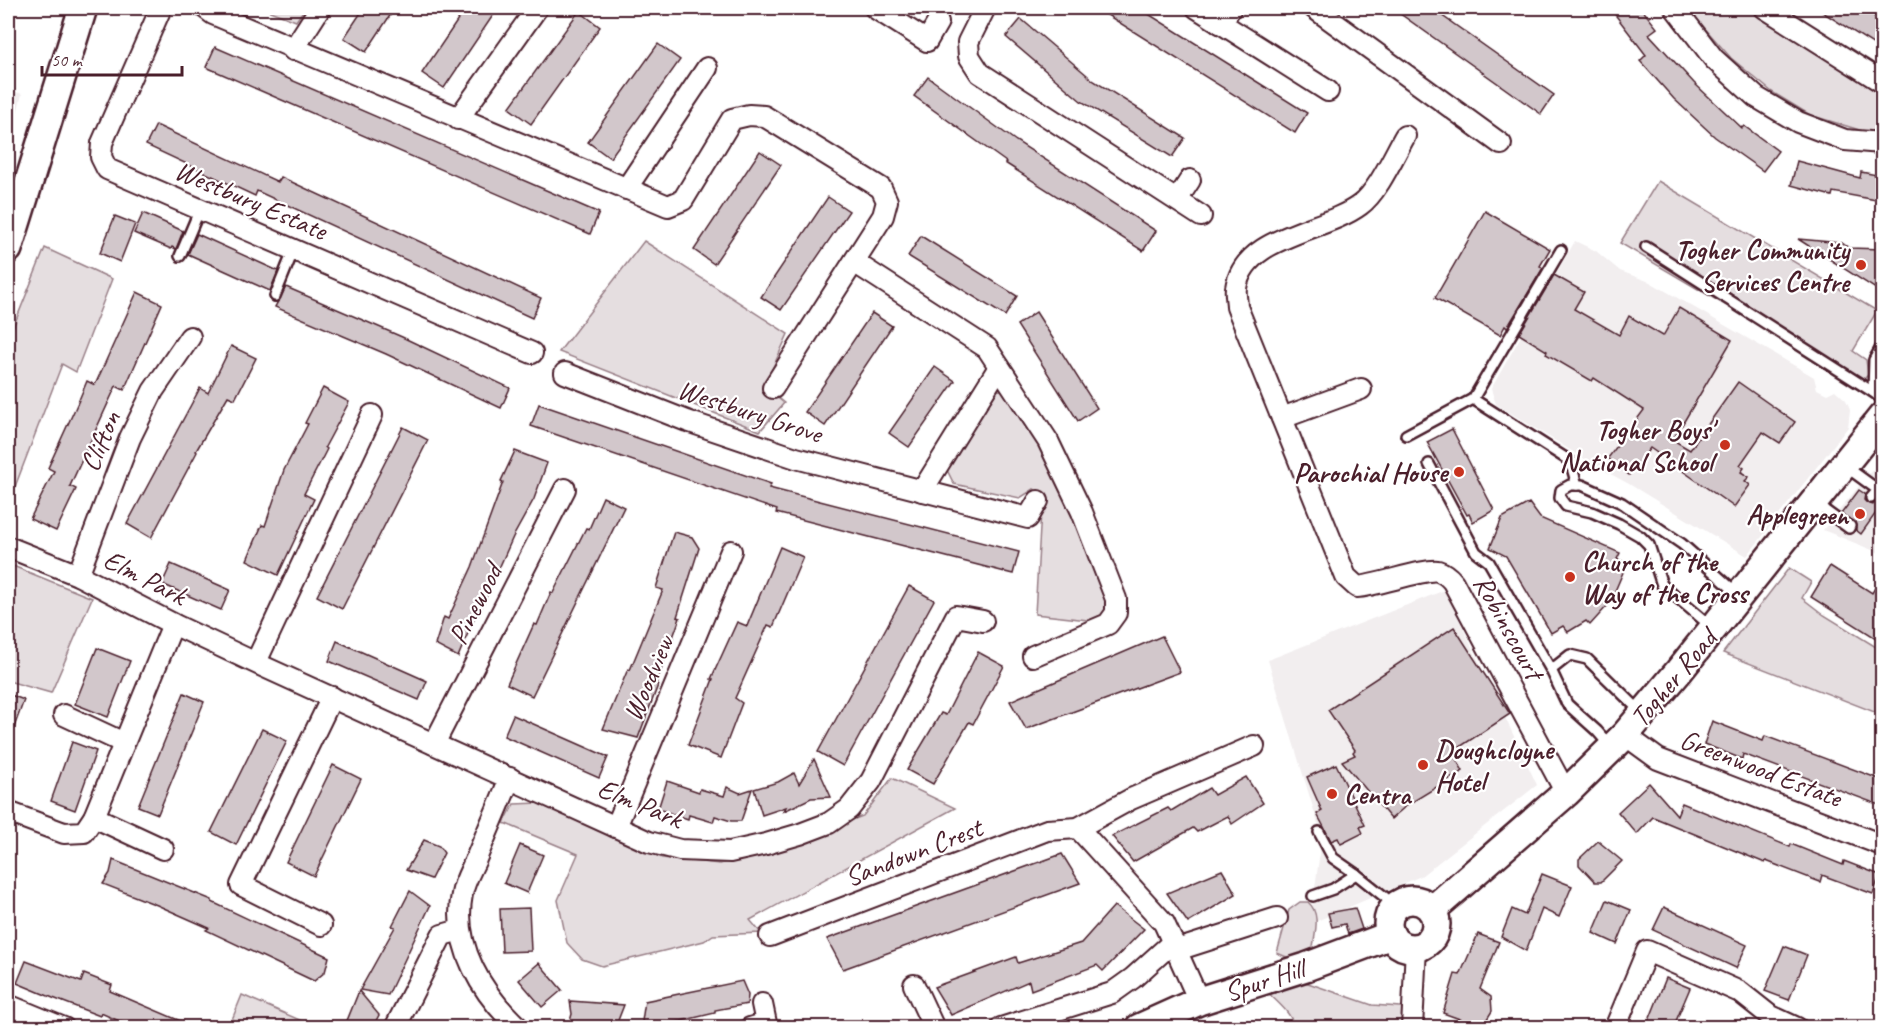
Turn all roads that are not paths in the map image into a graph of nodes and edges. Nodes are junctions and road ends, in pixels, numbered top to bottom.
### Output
1 (83, 8) edge
2 (161, 8) edge
3 (205, 8) edge
4 (320, 8) edge
5 (537, 8) edge
6 (875, 8) edge
7 (985, 8) edge
8 (1197, 8) edge
9 (1314, 8) edge
10 (1675, 8) edge
11 (1765, 8) edge
12 (1225, 15) edge
13 (939, 22) dead end
14 (293, 50) junction
15 (707, 68) dead end
16 (1882, 82) edge
17 (1328, 91) dead end
18 (458, 119) junction
19 (1405, 136) dead end
20 (1882, 143) edge
21 (1501, 144) dead end
22 (1190, 180) dead end
23 (626, 189) junction
24 (1177, 200) junction
25 (201, 209) junction
26 (1202, 216) dead end
27 (1646, 247) dead end
28 (8, 249) edge
29 (294, 249) junction
30 (1561, 250) dead end
31 (180, 256) dead end
32 (854, 262) junction
33 (275, 296) dead end
34 (190, 337) dead end
35 (1882, 346) edge
36 (532, 353) dead end
37 (999, 367) junction
38 (565, 373) dead end
39 (773, 388) dead end
40 (1361, 389) dead end
41 (1473, 399) junction
42 (1882, 399) edge
43 (1878, 404) edge
44 (372, 415) dead end
45 (1282, 418) junction
46 (1406, 435) dead end
47 (1429, 464) dead end
48 (1844, 465) junction
49 (1576, 485) junction
50 (565, 489) dead end
51 (922, 491) junction
52 (1871, 498) dead end
53 (1038, 501) dead end
54 (1815, 502) junction
55 (1850, 526) dead end
56 (8, 547) edge
57 (731, 551) dead end
58 (78, 575) junction
59 (1740, 596) junction
60 (983, 621) dead end
61 (173, 624) junction
62 (1714, 628) junction
63 (1033, 656) dead end
64 (256, 662) junction
65 (1551, 670) junction
66 (332, 697) junction
67 (1643, 714) junction
68 (64, 715) dead end
69 (1618, 742) junction
70 (124, 743) junction
71 (434, 744) junction
72 (1254, 746) dead end
73 (510, 778) junction
74 (1566, 793) junction
75 (8, 813) edge
76 (94, 817) junction
77 (616, 827) junction
78 (1078, 828) junction
79 (1319, 832) dead end
80 (1882, 845) edge
81 (163, 849) dead end
82 (1356, 874) junction
83 (1313, 896) dead end
84 (1396, 906) junction
85 (1432, 910) junction
86 (1277, 918) dead end
87 (321, 925) dead end
88 (460, 930) junction
89 (1391, 935) junction
90 (770, 936) dead end
91 (1175, 946) junction
92 (1416, 947) junction
93 (914, 985) dead end
94 (1199, 1001) junction
95 (762, 1004) dead end
96 (8, 1005) edge
97 (64, 1028) edge
98 (395, 1028) edge
99 (519, 1028) edge
100 (750, 1028) edge
101 (934, 1028) edge
102 (1001, 1028) edge
103 (1139, 1028) edge
104 (1412, 1028) edge
105 (1615, 1028) edge
106 (1797, 1028) edge

1 - 28 street
2 - 25 street, Westbury Estate
3 - 14 street
4 - 14 street
5 - 18 street
6 - 13 street
7 - 24 street
8 - 12 street
9 - 21 street
10 - 20 street
11 - 16 street
12 - 17 street
14 - 18 street
15 - 23 street
18 - 23 street
19 - 45 street, Robinscourt
22 - 24 street
23 - 32 street, Westbury Grove
24 - 26 street
25 - 29 street, Westbury Estate
25 - 31 lane
27 - 43 lane
29 - 33 lane
29 - 36 street, Westbury Estate
30 - 41 lane
32 - 37 street
32 - 39 street, Westbury Grove
34 - 58 street, Clifton
35 - 43 lane
37 - 51 street
37 - 63 street
38 - 51 street, Westbury Grove
40 - 45 street
41 - 46 lane
41 - 49 lane
42 - 43 lane
43 - 48 street, Togher Road
44 - 64 street
45 - 74 street, Robinscourt
47 - 65 lane
48 - 52 lane
48 - 54 street, Togher Road
49 - 59 lane
49 - 62 lane
50 - 71 street, Pinewood
51 - 53 street, Westbury Grove
54 - 55 lane
54 - 59 street, Togher Road
56 - 58 street, Elm Park
57 - 77 street, Woodview
58 - 61 street, Elm Park
59 - 62 street, Togher Road
60 - 77 street, Elm Park
61 - 64 street, Elm Park
61 - 70 street
62 - 67 street, Togher Road
64 - 66 street, Elm Park
65 - 67 lane
65 - 69 lane
66 - 71 street, Elm Park
66 - 87 street
67 - 69 street, Togher Road
68 - 70 street
69 - 74 street, Togher Road
69 - 80 street, Greenwood Estate
70 - 76 street
71 - 73 street, Elm Park
72 - 78 street, Sandown Crest
73 - 77 street, Elm Park
73 - 88 street
74 - 85 street, Togher Road
75 - 76 street
76 - 81 street
78 - 90 street, Sandown Crest
78 - 91 street
79 - 82 lane
82 - 83 lane
82 - 84 lane
84 - 85 street
84 - 89 street
85 - 92 street
86 - 91 street
88 - 98 street
88 - 99 street
89 - 92 street
89 - 94 street, Spur Hill
91 - 94 street
91 - 102 street
92 - 104 street
93 - 101 street
94 - 103 street, Spur Hill
95 - 100 street
96 - 97 street
105 - 106 street

